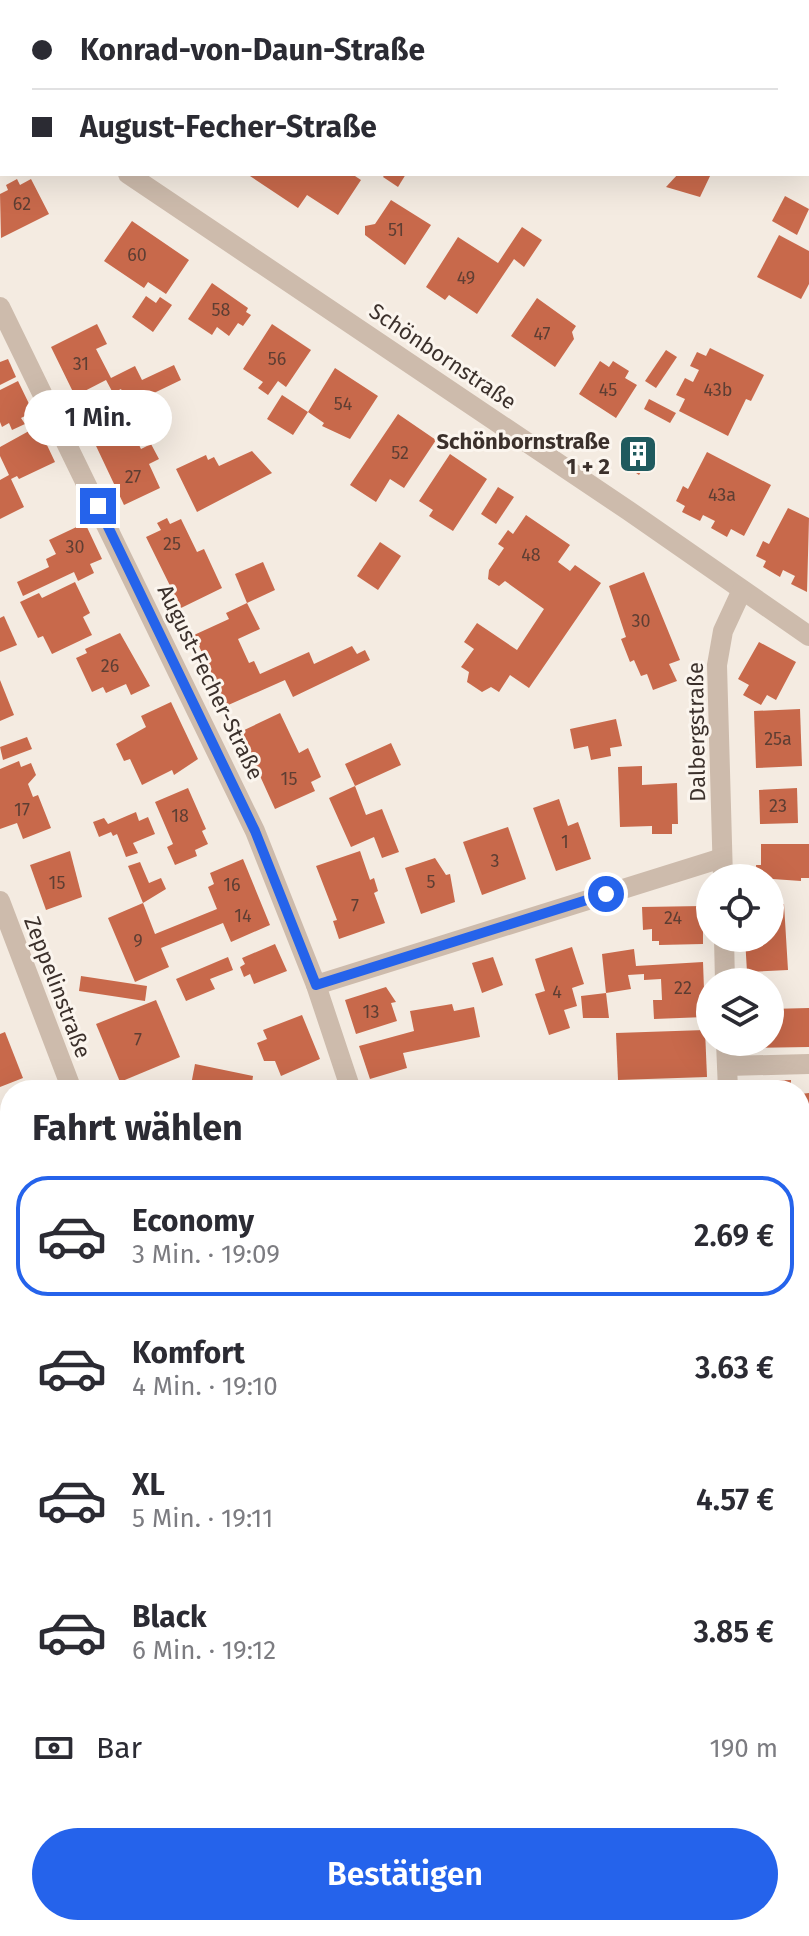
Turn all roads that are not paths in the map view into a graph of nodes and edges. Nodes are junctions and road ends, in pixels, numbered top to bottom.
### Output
1 (131, 176) edge
2 (0, 307) edge
3 (742, 590) junction
4 (809, 636) edge
5 (723, 864) edge
6 (696, 876) edge
7 (0, 901) edge
8 (316, 985) junction
9 (727, 1056) edge
10 (809, 1064) edge
11 (727, 1066) junction
12 (68, 1080) edge
13 (348, 1080) edge
14 (728, 1080) edge

1 - 3 street, Schönbornstraße
2 - 8 street, August-Fecher-Straße
3 - 4 street, Schönbornstraße
3 - 5 street, Dalbergstraße
6 - 8 street
7 - 12 street, Zeppelinstraße
8 - 13 street, August-Fecher-Straße
9 - 11 street
10 - 11 street
11 - 14 street

